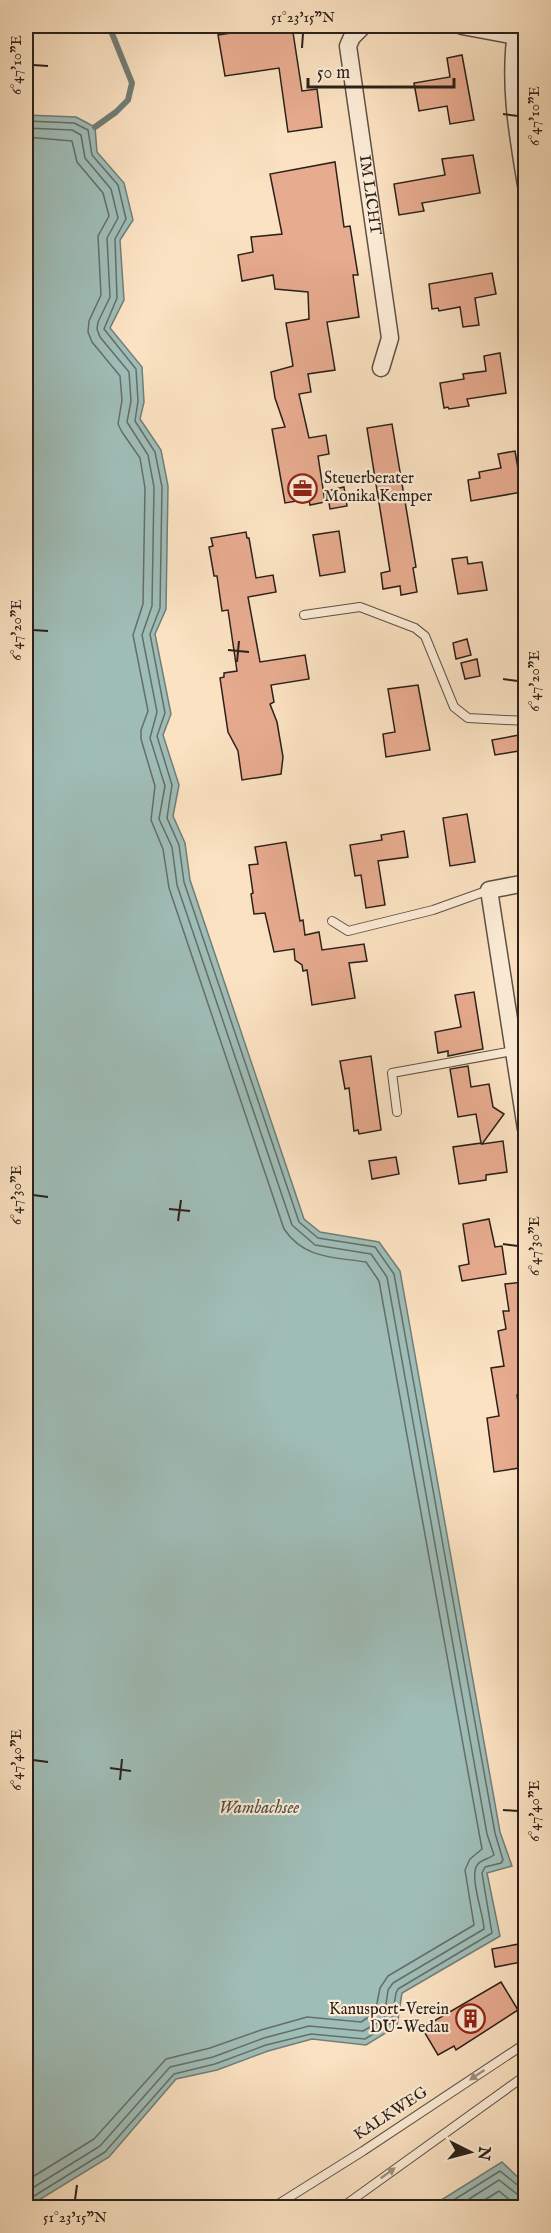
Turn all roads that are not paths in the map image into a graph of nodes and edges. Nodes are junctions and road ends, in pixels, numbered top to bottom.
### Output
1 (363, 26) edge
2 (462, 26) edge
3 (517, 31) edge
4 (519, 75) edge
5 (525, 185) edge
6 (381, 368) dead end
7 (304, 615) dead end
8 (525, 721) edge
9 (525, 883) edge
10 (489, 890) junction
11 (333, 921) dead end
12 (513, 1051) junction
13 (397, 1112) dead end
14 (525, 1129) edge
15 (525, 2043) edge
16 (525, 2076) edge
17 (272, 2208) edge
18 (341, 2208) edge

1 - 6 street, IM LICHT
2 - 3 street
3 - 4 street
4 - 5 street
7 - 8 lane
9 - 10 street
10 - 11 lane
10 - 12 street
12 - 13 lane
12 - 14 street
15 -> 17 lane, KALKWEG
18 -> 16 lane

